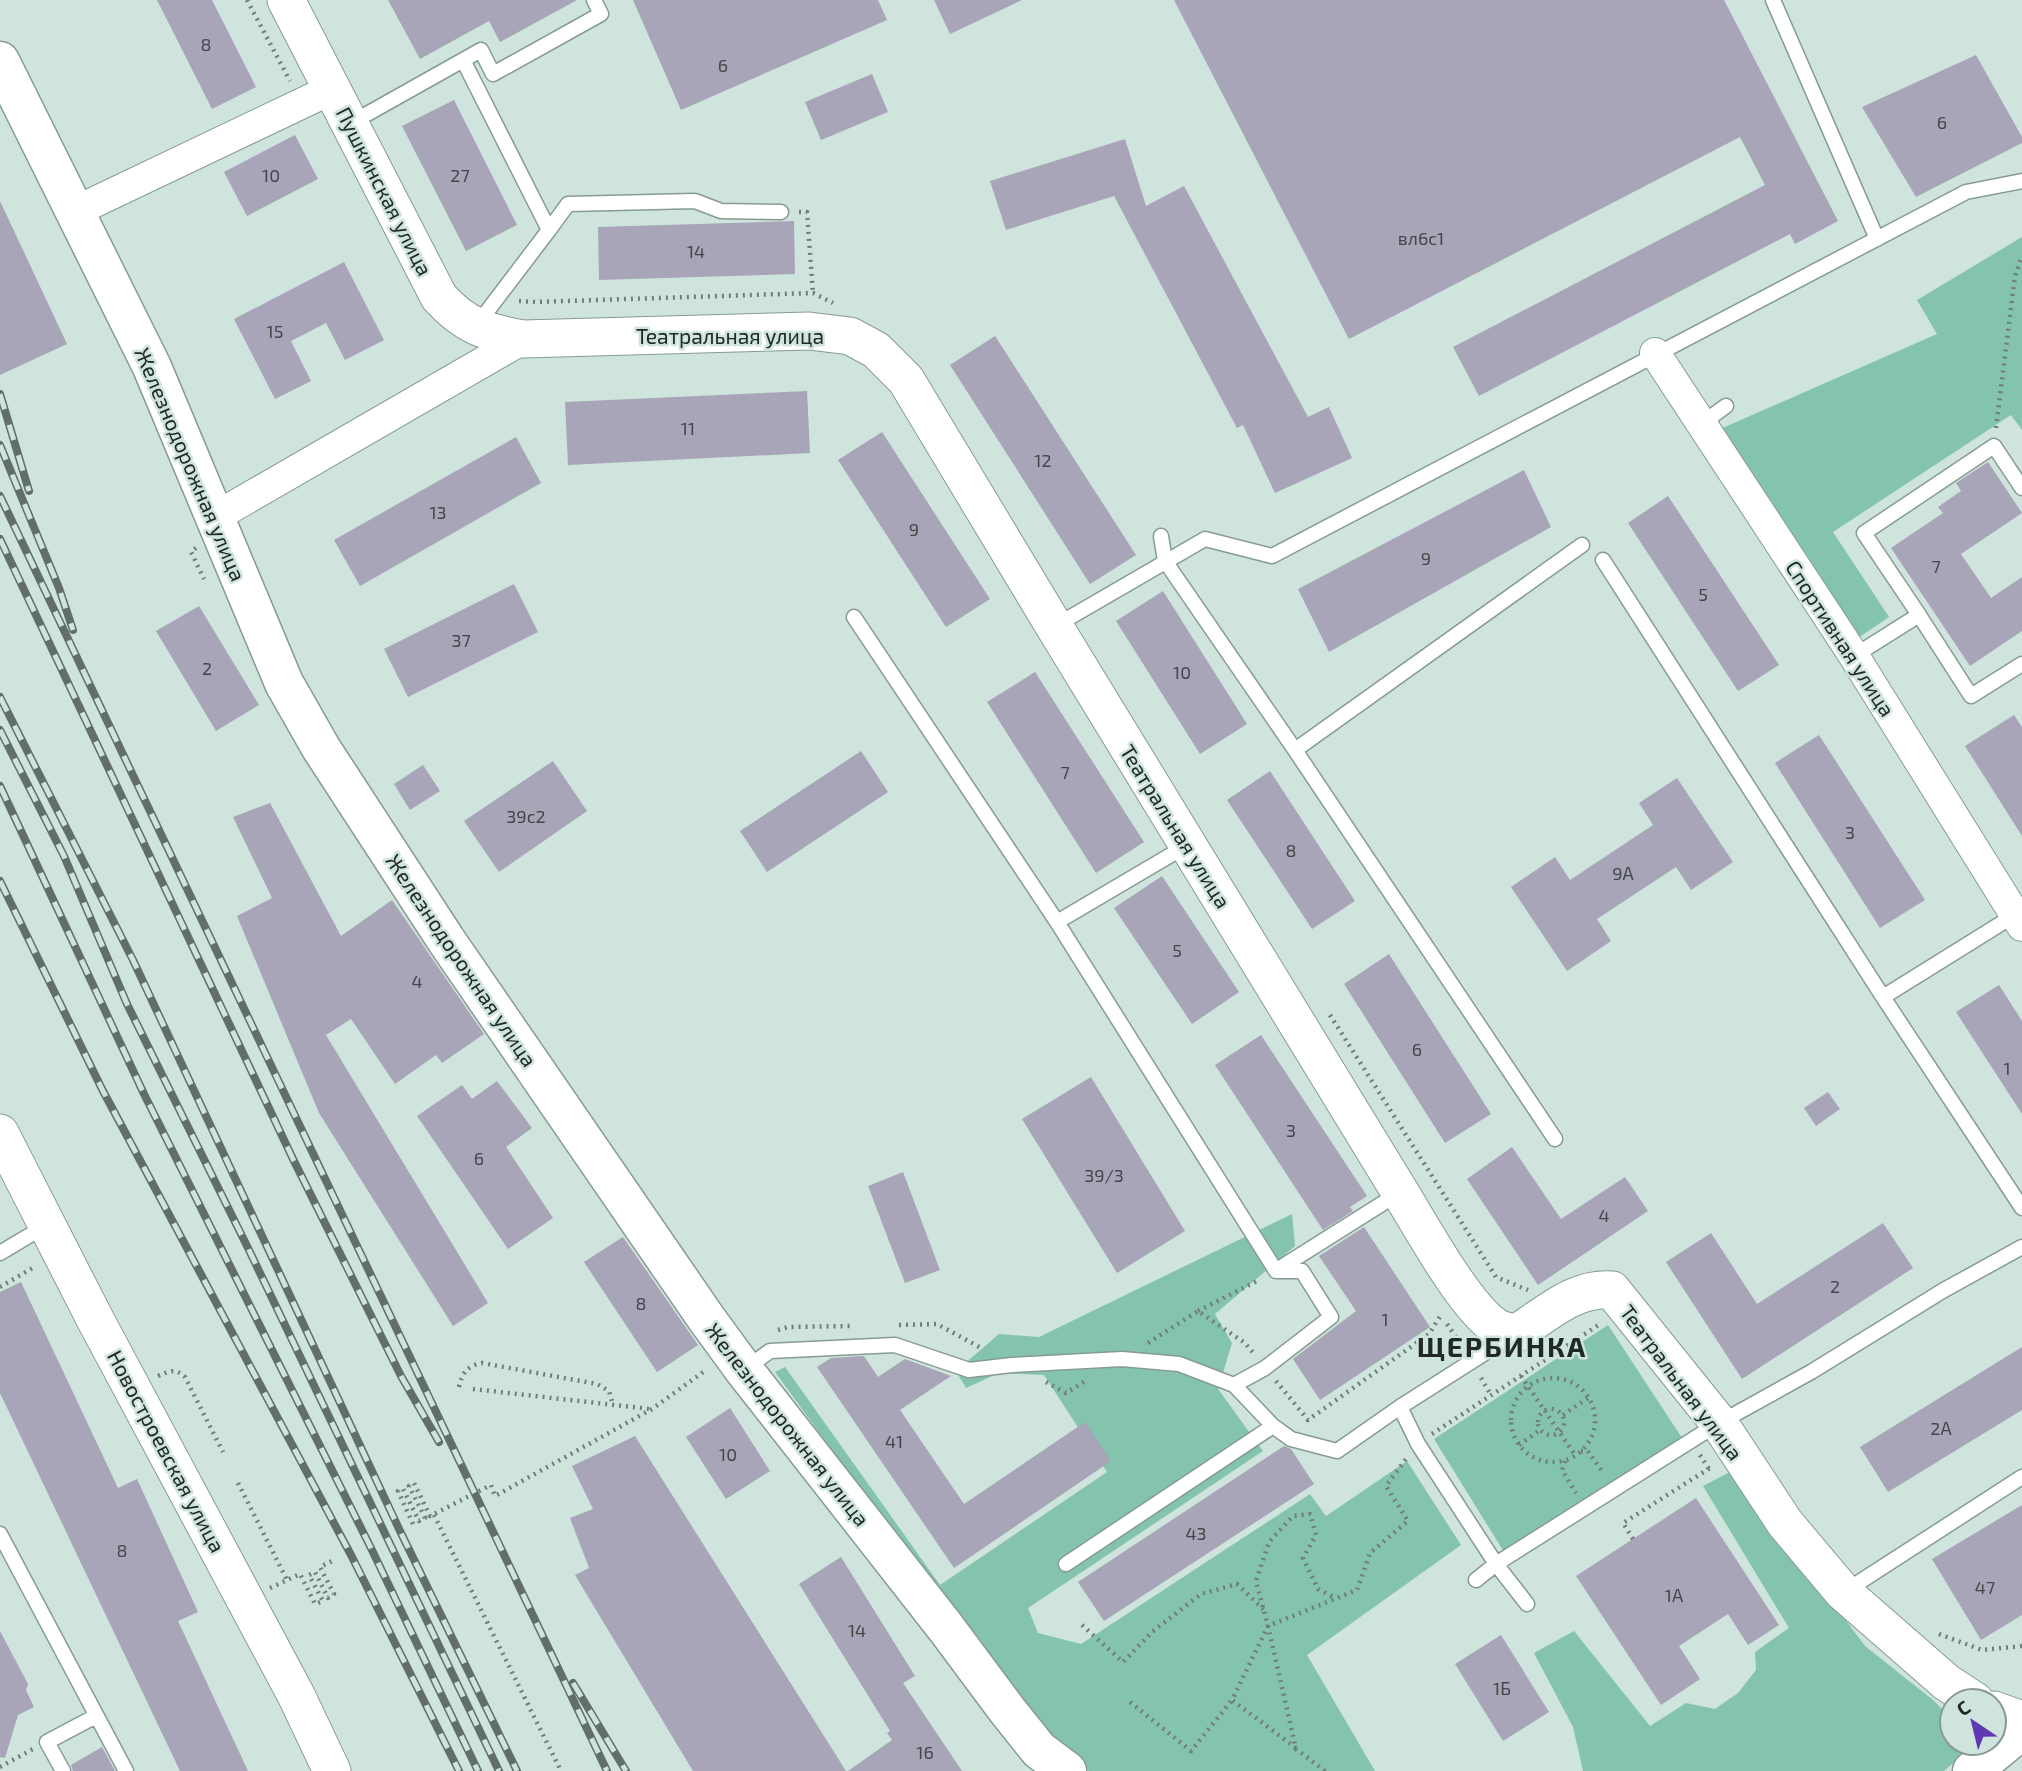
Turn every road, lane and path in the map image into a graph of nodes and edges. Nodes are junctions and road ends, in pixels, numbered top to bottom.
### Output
1 (286, 0) edge
2 (594, 0) edge
3 (1773, 0) edge
4 (463, 60) junction
5 (0, 61) edge
6 (332, 89) junction
7 (349, 123) junction
8 (2022, 181) edge
9 (76, 211) junction
10 (781, 212) joint
11 (549, 230) junction
12 (1877, 239) junction
13 (2021, 259) edge
14 (813, 293) dead end
15 (475, 327) junction
16 (523, 339) junction
17 (1655, 353) junction
18 (1726, 406) dead end
19 (1701, 424) junction
20 (1994, 446) junction
21 (2022, 488) edge
22 (218, 525) junction
23 (1161, 536) dead end
24 (1582, 545) dead end
25 (1603, 560) dead end
26 (1165, 561) junction
27 (209, 589) dead end
28 (1919, 615) junction
29 (854, 617) dead end
30 (1054, 626) junction
31 (1854, 656) junction
32 (2022, 664) edge
33 (1296, 750) junction
34 (1188, 845) junction
35 (2020, 917) edge
36 (1058, 922) junction
37 (1883, 997) junction
38 (0, 1133) edge
39 (1555, 1139) dead end
40 (1400, 1192) junction
41 (2022, 1208) edge
42 (47, 1225) junction
43 (2022, 1247) edge
44 (0, 1253) edge
45 (36, 1266) dead end
46 (1276, 1271) junction
47 (0, 1287) edge
48 (1198, 1311) dead end
49 (1605, 1323) dead end
50 (1517, 1333) junction
51 (727, 1369) junction
52 (1521, 1376) junction
53 (151, 1379) dead end
54 (1234, 1385) junction
55 (459, 1387) dead end
56 (1527, 1387) junction
57 (473, 1389) dead end
58 (1588, 1398) junction
59 (612, 1405) junction
60 (1400, 1407) junction
61 (652, 1409) junction
62 (1544, 1412) junction
63 (1563, 1415) junction
64 (1273, 1426) junction
65 (1540, 1430) junction
66 (1705, 1432) junction
67 (1559, 1433) junction
68 (1418, 1444) junction
69 (1519, 1445) junction
70 (1581, 1451) junction
71 (223, 1452) dead end
72 (1575, 1455) junction
73 (1593, 1456) dead end
74 (1565, 1460) junction
75 (1565, 1476) dead end
76 (2022, 1477) edge
77 (238, 1483) dead end
78 (434, 1515) junction
79 (413, 1524) dead end
80 (0, 1534) edge
81 (1633, 1539) dead end
82 (332, 1561) dead end
83 (1066, 1564) dead end
84 (1496, 1564) junction
85 (287, 1580) junction
86 (1476, 1580) dead end
87 (259, 1592) dead end
88 (1843, 1592) junction
89 (1336, 1598) junction
90 (1527, 1604) dead end
91 (1265, 1611) junction
92 (1082, 1625) dead end
93 (1269, 1626) junction
94 (1954, 1687) edge
95 (1232, 1700) junction
96 (1130, 1702) dead end
97 (96, 1716) junction
98 (2022, 1730) edge
99 (47, 1742) junction
100 (1296, 1749) junction
101 (0, 1767) edge
102 (63, 1771) edge
103 (127, 1771) edge
104 (332, 1771) edge
105 (561, 1771) edge
106 (1067, 1771) edge
107 (1325, 1771) edge
108 (1972, 1771) edge

1 - 6 street, Пушкинская улица
2 - 4 lane
3 - 12 lane
4 - 7 lane
4 - 11 lane
5 - 9 main road, Железнодорожная улица
6 - 7 street, Пушкинская улица
6 - 9 street
7 - 15 street, Пушкинская улица
8 - 12 lane
9 - 22 main road, Железнодорожная улица
10 - 11 lane
10 - 14 path
11 - 15 lane
12 - 17 lane
13 - 20 path
15 - 16 street, Пушкинская улица
16 - 22 street, Театральная улица
16 - 30 street, Театральная улица
17 - 19 street, Спортивная улица
17 - 26 lane
18 - 19 lane
19 - 31 street, Спортивная улица
20 - 21 lane
20 - 28 lane
22 - 27 path
22 - 51 main road, Железнодорожная улица
23 - 26 lane
24 - 33 lane
25 - 37 lane
26 - 30 lane
26 - 33 lane
28 - 31 lane
28 - 32 lane
29 - 36 lane
30 - 34 street, Театральная улица
31 - 35 street, Спортивная улица
33 - 39 lane
34 - 36 lane
34 - 40 street, Театральная улица
35 - 37 lane
36 - 46 lane
37 - 41 lane
38 - 42 street, Новостроевская улица
40 - 46 lane
40 - 50 street, Театральная улица
42 - 44 lane
42 - 104 street, Новостроевская улица
43 - 66 lane
45 - 47 path
46 - 48 path
46 - 54 lane
49 - 52 path
50 - 60 lane
50 - 66 street, Театральная улица
51 - 54 lane
51 - 61 path
51 - 106 main road, Железнодорожная улица
52 - 56 path
52 - 68 path
53 - 71 path
54 - 64 lane
55 - 59 path
56 - 58 path
56 - 62 path
56 - 69 path
57 - 59 path
58 - 63 path
58 - 70 path
59 - 61 path
60 - 64 lane
60 - 68 lane
61 - 78 path
62 - 63 path
62 - 65 path
62 - 67 path
63 - 67 path
64 - 83 lane
65 - 67 path
65 - 69 path
66 - 81 path
66 - 84 lane
66 - 88 street, Театральная улица
67 - 72 path
68 - 84 lane
68 - 89 path
69 - 74 path
70 - 72 path
70 - 73 path
72 - 74 path
74 - 75 path
76 - 88 lane
77 - 85 path
78 - 79 path
78 - 105 path
80 - 97 lane
82 - 85 path
84 - 86 lane
84 - 90 lane
85 - 87 path
88 - 94 street, Театральная улица
89 - 91 path
89 - 93 path
91 - 92 path
91 - 93 path
93 - 95 path
93 - 100 path
95 - 96 path
95 - 100 path
97 - 99 lane
97 - 103 lane
98 - 108 main road
99 - 101 path
99 - 102 lane
100 - 107 path

